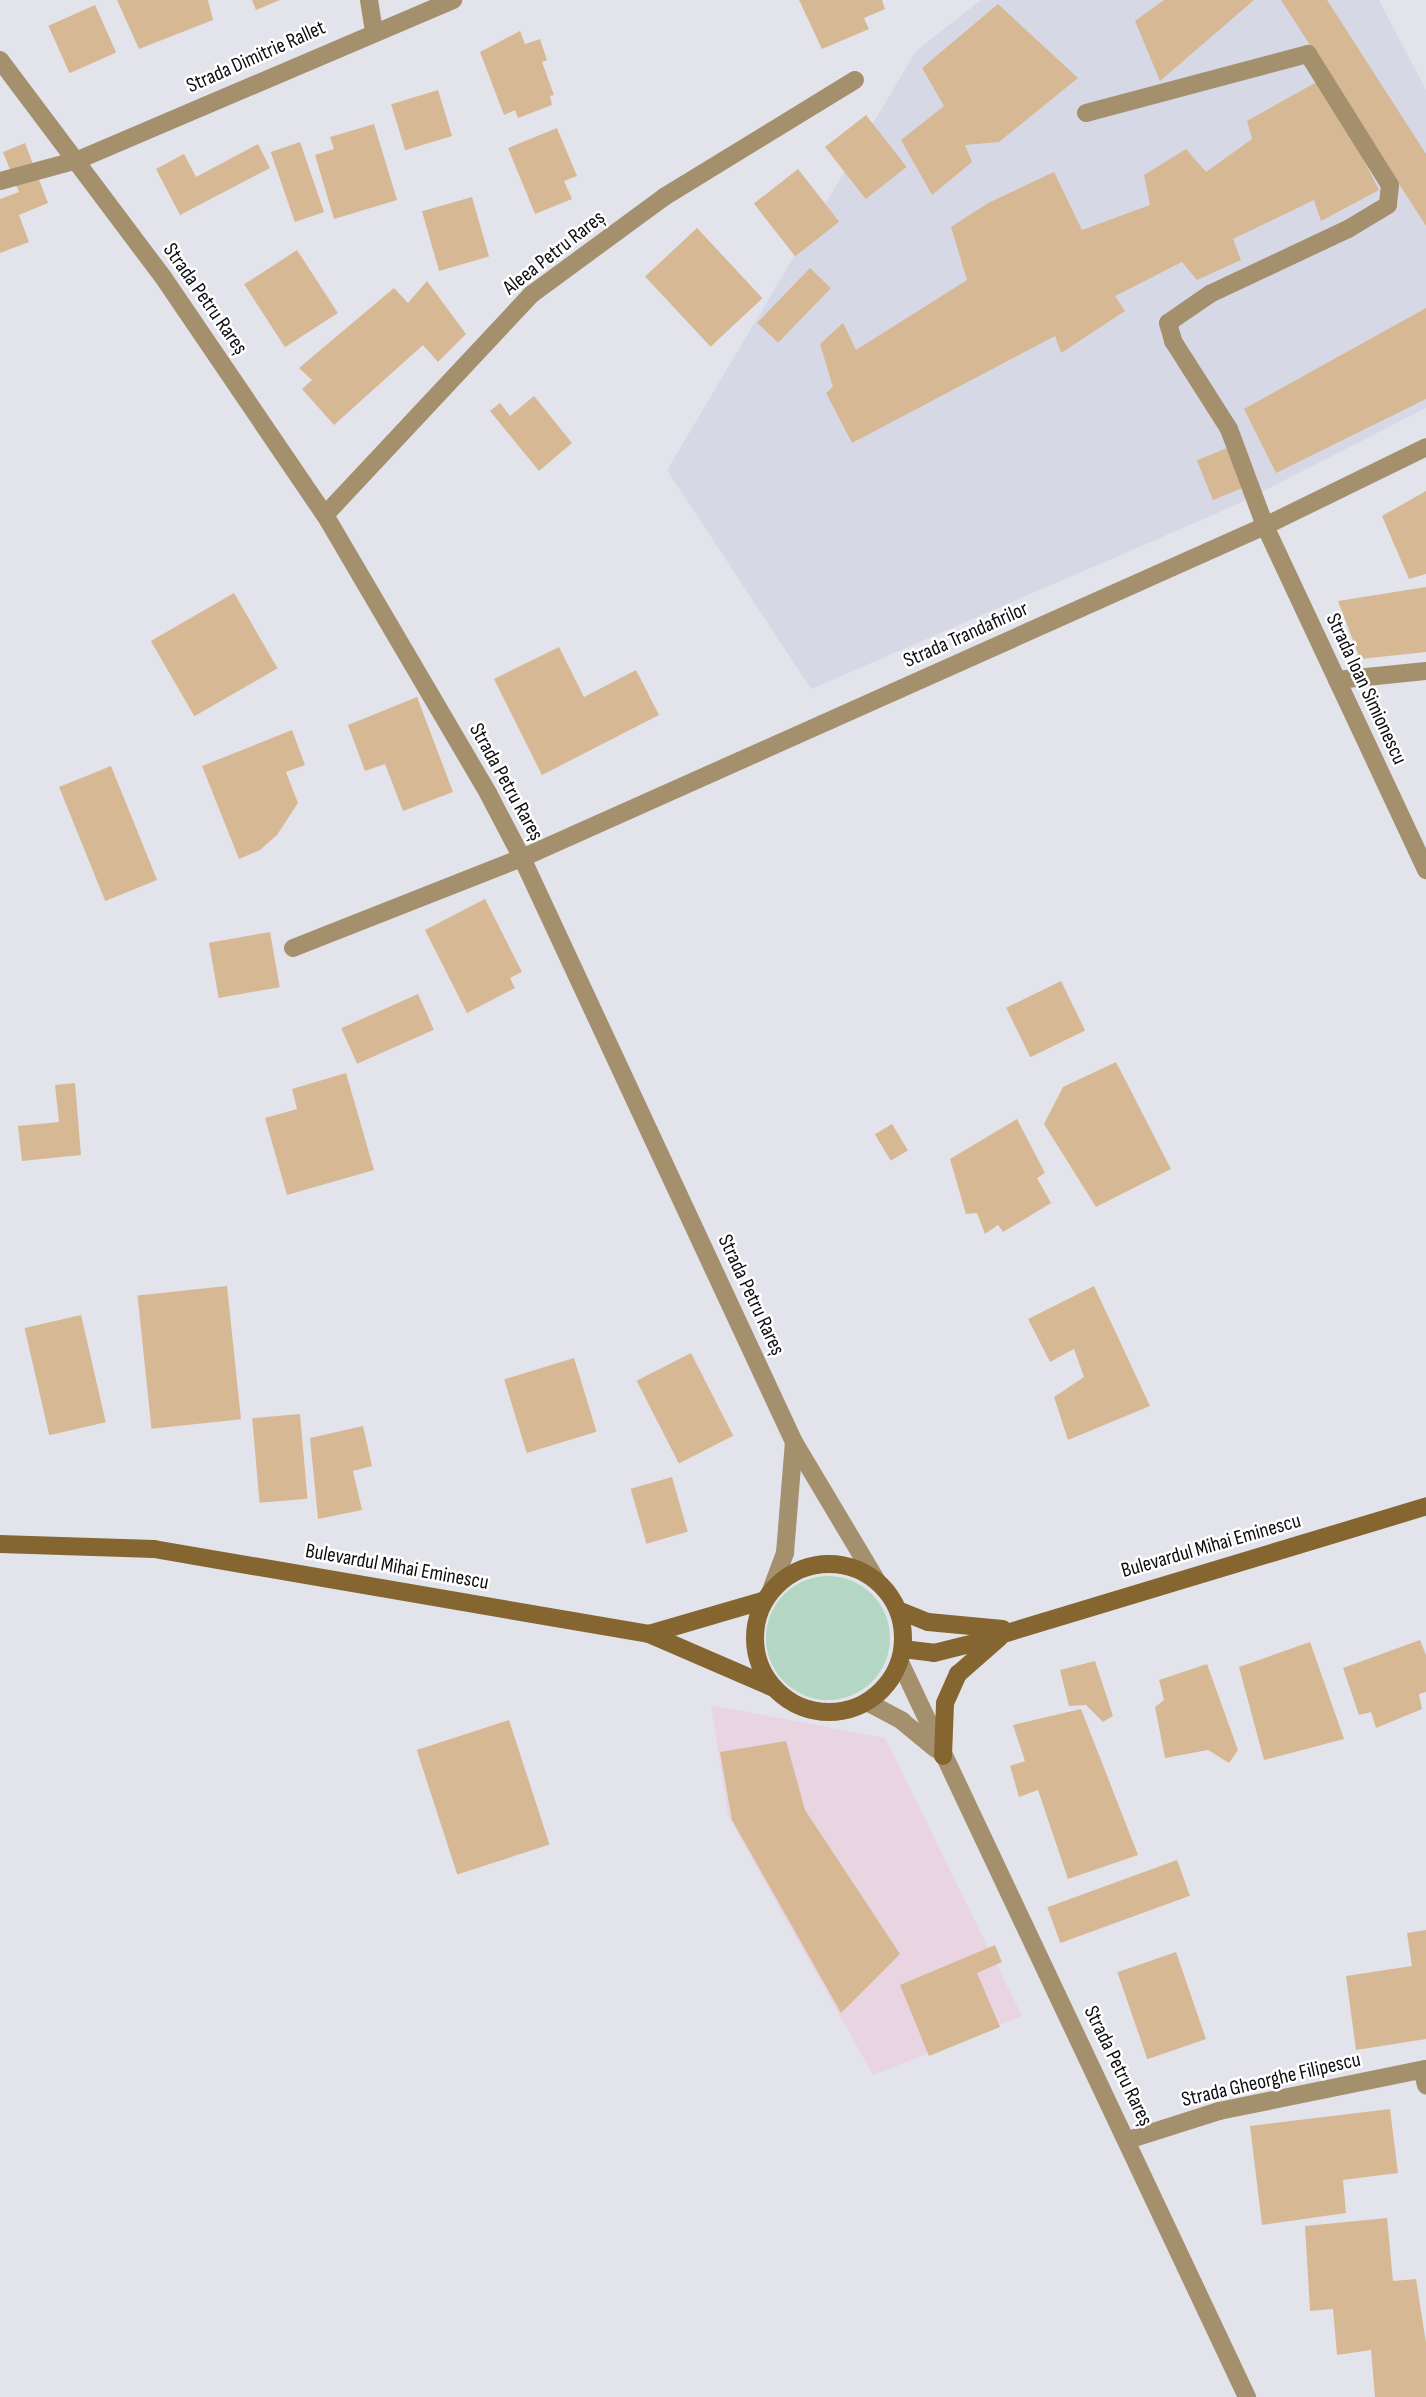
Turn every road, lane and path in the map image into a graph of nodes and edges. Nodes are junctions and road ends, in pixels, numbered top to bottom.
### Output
1 (369, 0) edge
2 (453, 0) edge
3 (373, 30) junction
4 (0, 60) edge
5 (855, 80) dead end
6 (1086, 113) dead end
7 (78, 160) junction
8 (0, 181) edge
9 (1426, 447) edge
10 (325, 514) junction
11 (1265, 526) junction
12 (1426, 671) edge
13 (1337, 680) junction
14 (522, 858) junction
15 (1426, 870) edge
16 (293, 948) dead end
17 (794, 1441) junction
18 (1426, 1506) edge
19 (0, 1544) edge
20 (877, 1581) junction
21 (768, 1596) junction
22 (898, 1611) junction
23 (1010, 1629) junction
24 (649, 1634) junction
25 (901, 1655) junction
26 (774, 1688) junction
27 (867, 1702) junction
28 (943, 1756) junction
29 (1425, 2075) edge
30 (1128, 2140) junction
31 (1247, 2397) edge

1 - 3 street
2 - 3 street, Strada Dimitrie Rallet
3 - 7 street, Strada Dimitrie Rallet
4 - 7 street, Strada Petru Rareș
5 - 10 street, Aleea Petru Rareș
6 - 11 street, Strada Ioan Simionescu
7 - 8 street, Strada Dimitrie Rallet
7 - 10 street, Strada Petru Rareș
9 - 11 street, Strada Trandafirilor
10 - 14 street, Strada Petru Rareș
11 - 13 street, Strada Ioan Simionescu
11 - 14 street, Strada Trandafirilor
12 - 13 street
13 - 15 street, Strada Ioan Simionescu
14 - 16 street, Strada Trandafirilor
14 - 17 street, Strada Petru Rareș
17 - 20 street, Strada Petru Rareș
17 - 21 street
18 - 23 main road, Bulevardul Mihai Eminescu
19 - 24 main road, Bulevardul Mihai Eminescu
20 - 21 main road
20 - 22 main road
21 - 24 main road
21 - 26 main road
22 - 23 main road, Bulevardul Mihai Eminescu
22 - 25 main road
23 - 25 main road, Bulevardul Mihai Eminescu
23 - 28 main road
24 - 26 main road, Bulevardul Mihai Eminescu
25 - 27 main road
25 - 28 street, Strada Petru Rareș
26 - 27 main road
27 - 28 street, Strada Petru Rareș
28 - 30 street, Strada Petru Rareș
29 - 30 street, Strada Gheorghe Filipescu
30 - 31 street, Strada Petru Rareș

